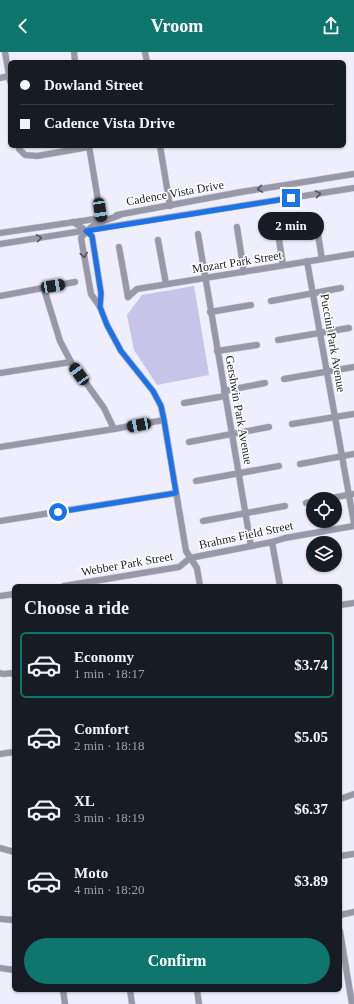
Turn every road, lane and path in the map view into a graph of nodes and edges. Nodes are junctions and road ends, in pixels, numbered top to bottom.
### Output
1 (5, 52) edge
2 (8, 68) edge
3 (19, 148) edge
4 (79, 148) edge
5 (89, 148) edge
6 (160, 148) edge
7 (354, 174) edge
8 (354, 188) edge
9 (170, 206) junction
10 (120, 215) junction
11 (315, 216) dead end
12 (101, 218) junction
13 (276, 221) dead end
14 (73, 222) junction
15 (237, 227) dead end
16 (86, 231) junction
17 (0, 233) edge
18 (198, 234) dead end
19 (158, 240) dead end
20 (0, 244) edge
21 (119, 247) dead end
22 (354, 254) edge
23 (322, 259) junction
24 (307, 261) junction
25 (282, 265) junction
26 (244, 272) junction
27 (204, 278) junction
28 (75, 282) dead end
29 (166, 284) junction
30 (341, 288) dead end
31 (44, 289) junction
32 (313, 293) junction
33 (0, 296) edge
34 (271, 301) dead end
35 (250, 305) dead end
36 (100, 307) junction
37 (210, 312) junction
38 (349, 328) dead end
39 (320, 333) junction
40 (278, 340) dead end
41 (257, 345) dead end
42 (217, 351) junction
43 (71, 362) junction
44 (354, 367) edge
45 (327, 372) junction
46 (0, 373) edge
47 (284, 379) dead end
48 (265, 384) dead end
49 (224, 394) junction
50 (184, 403) dead end
51 (354, 414) edge
52 (335, 417) junction
53 (164, 420) junction
54 (292, 424) dead end
55 (269, 427) dead end
56 (114, 430) junction
57 (232, 434) junction
58 (189, 442) dead end
59 (0, 447) edge
60 (354, 454) edge
61 (342, 456) junction
62 (300, 464) dead end
63 (279, 466) dead end
64 (238, 474) junction
65 (196, 481) dead end
66 (176, 493) junction
67 (351, 494) edge
68 (285, 506) dead end
69 (245, 513) junction
70 (0, 521) edge
71 (203, 521) dead end
72 (354, 524) edge
73 (272, 542) junction
74 (251, 546) junction
75 (190, 558) junction
76 (76, 584) edge
77 (200, 584) edge
78 (280, 584) edge
79 (12, 594) edge
80 (0, 596) edge
81 (354, 603) edge
82 (342, 606) edge
83 (0, 673) edge
84 (12, 673) edge
85 (12, 752) edge
86 (0, 754) edge
87 (354, 794) edge
88 (342, 798) edge
89 (0, 848) edge
90 (12, 851) edge
91 (354, 854) edge
92 (342, 856) edge
93 (354, 912) edge
94 (342, 915) edge
95 (0, 919) edge
96 (12, 920) edge
97 (342, 943) edge
98 (0, 968) edge
99 (12, 970) edge
100 (63, 992) edge
101 (130, 992) edge
102 (197, 992) edge
103 (65, 1004) edge
104 (132, 1004) edge
105 (200, 1004) edge
106 (352, 1004) edge

1 - 2 street
3 - 4 street
5 - 12 street
6 - 9 street
7 -> 9 street, Cadence Vista Drive
16 -> 8 street, Cadence Vista Drive
9 - 10 street, Cadence Vista Drive
10 - 12 street, Cadence Vista Drive
10 - 16 street
11 - 23 street
12 - 14 street, Cadence Vista Drive
13 - 25 street
14 - 16 street
14 - 17 street, Cadence Vista Drive
15 - 26 street
20 -> 16 street, Cadence Vista Drive
16 - 36 street
16 -> 36 street
18 - 27 street, Gershwin Park Avenue
19 - 29 street
21 - 29 street, Mozart Park Street
22 - 23 street, Mozart Park Street
23 - 24 street, Mozart Park Street
24 - 25 street, Mozart Park Street
24 - 32 street, Puccini Park Avenue
25 - 26 street, Mozart Park Street
26 - 27 street, Mozart Park Street
27 - 29 street, Mozart Park Street
27 - 37 street, Gershwin Park Avenue
28 - 31 street
30 - 32 street
31 - 33 street
31 - 43 street
32 - 34 street
32 - 39 street, Puccini Park Avenue
35 - 37 street
36 - 53 street
37 - 42 street, Gershwin Park Avenue
38 - 39 street
39 - 40 street
39 - 45 street, Puccini Park Avenue
41 - 42 street
42 - 49 street, Gershwin Park Avenue
43 - 46 street
43 - 56 street
44 - 45 street
45 - 47 street
45 - 52 street, Puccini Park Avenue
48 - 49 street
49 - 50 street
49 - 57 street, Gershwin Park Avenue
51 - 52 street
52 - 54 street
52 - 61 street, Puccini Park Avenue
53 - 56 street
53 - 66 street
55 - 57 street
56 - 59 street
57 - 58 street
57 - 64 street, Gershwin Park Avenue
60 - 61 street
61 - 62 street
61 - 67 street, Puccini Park Avenue
63 - 64 street
64 - 65 street
64 - 69 street, Gershwin Park Avenue
66 - 70 street
66 - 75 street
67 - 72 street, Puccini Park Avenue
68 - 69 street
69 - 71 street
69 - 74 street, Gershwin Park Avenue
72 - 73 street, Brahms Field Street
73 - 74 street, Brahms Field Street
73 - 78 street
74 - 75 street, Brahms Field Street
75 - 76 street, Webber Park Street
75 - 77 street
79 - 80 street
81 - 82 street
83 - 84 street
85 - 86 street
87 - 88 street
89 - 90 street
91 - 92 street
93 - 94 street
95 - 96 street
97 - 106 street
98 - 99 street
100 - 103 street
101 - 104 street
102 - 105 street

